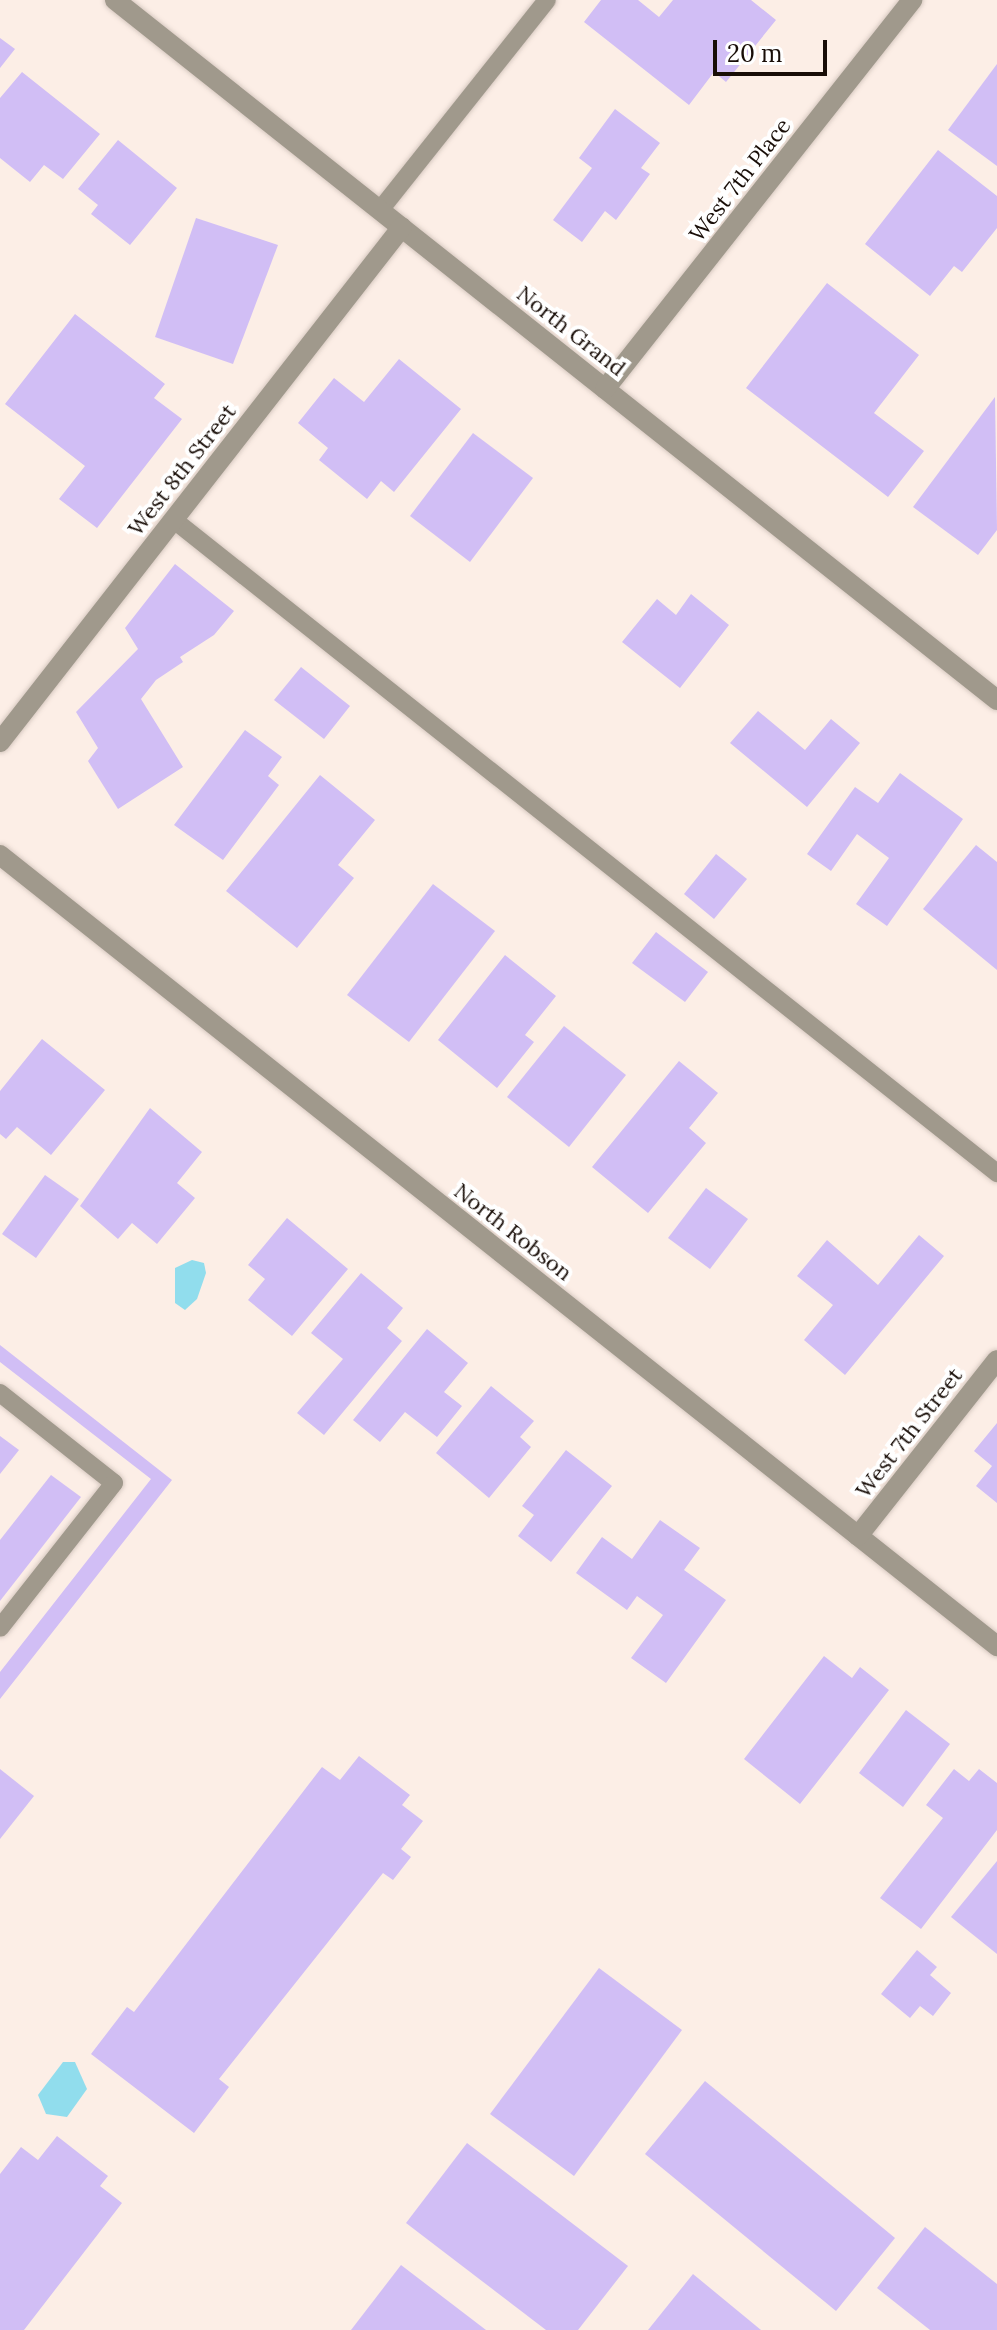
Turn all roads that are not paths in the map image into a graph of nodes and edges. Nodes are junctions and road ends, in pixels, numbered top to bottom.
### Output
1 (115, 0) edge
2 (547, 0) edge
3 (912, 0) edge
4 (380, 210) junction
5 (402, 227) junction
6 (605, 389) junction
7 (174, 520) junction
8 (997, 700) edge
9 (0, 742) edge
10 (0, 855) edge
11 (997, 1173) edge
12 (997, 1360) edge
13 (0, 1393) edge
14 (858, 1536) junction
15 (0, 1628) edge
16 (997, 1646) edge

1 - 4 street, North Grand
2 - 4 lane
3 - 6 street, West 7th Place
4 - 5 street, North Grand
5 - 6 street, North Grand
5 - 7 street, West 8th Street
6 - 8 street, North Grand
7 - 9 street, West 8th Street
7 - 11 lane
10 - 14 street, North Robson
12 - 14 street, West 7th Street
13 - 15 lane
14 - 16 street, North Robson

